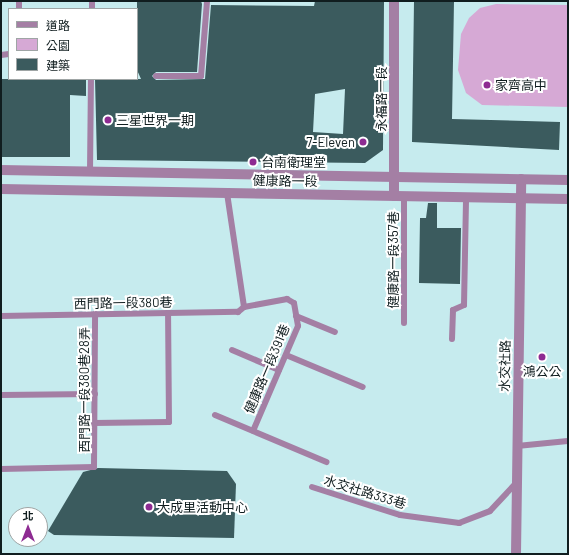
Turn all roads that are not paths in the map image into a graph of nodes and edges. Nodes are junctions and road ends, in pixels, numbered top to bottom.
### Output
1 (207, 1) edge
2 (394, 1) edge
3 (156, 76) dead end
4 (91, 80) edge
5 (1, 170) edge
6 (90, 172) junction
7 (394, 177) junction
8 (521, 179) junction
9 (568, 180) edge
10 (1, 189) edge
11 (227, 193) junction
12 (399, 196) junction
13 (466, 197) junction
14 (520, 198) junction
15 (568, 199) edge
16 (244, 307) junction
17 (168, 313) junction
18 (95, 314) junction
19 (1, 316) edge
20 (296, 316) junction
21 (404, 323) dead end
22 (335, 332) dead end
23 (452, 339) dead end
24 (232, 350) dead end
25 (286, 355) junction
26 (279, 370) junction
27 (363, 387) dead end
28 (95, 394) junction
29 (1, 395) edge
30 (216, 415) dead end
31 (94, 423) junction
32 (253, 431) junction
33 (568, 441) edge
34 (517, 446) junction
35 (326, 462) dead end
36 (1, 469) edge
37 (516, 482) junction
38 (312, 487) dead end
39 (516, 554) edge

1 - 3 lane
2 - 7 street, 永福路一段
4 - 6 lane
5 - 6 street, 健康路一段
6 - 7 street, 健康路一段
7 - 8 street, 健康路一段
7 - 12 street, 永福路一段
8 - 9 street, 健康路一段
8 - 14 street, 水交社路
10 - 11 street, 健康路一段
11 - 12 street, 健康路一段
11 - 16 lane
12 - 13 street, 健康路一段
12 - 21 lane, 健康路一段357巷
13 - 14 street, 健康路一段
13 - 23 lane
14 - 15 street, 健康路一段
14 - 34 street, 水交社路
16 - 17 lane, 西門路一段380巷
16 - 20 lane, 健康路一段391巷
17 - 18 lane, 西門路一段380巷
17 - 31 lane
18 - 19 lane, 西門路一段380巷
18 - 28 lane, 西門路一段380巷28弄
20 - 22 lane, 健康路一段391巷
20 - 25 lane, 健康路一段391巷
24 - 26 lane
25 - 26 lane, 健康路一段391巷
25 - 27 lane
26 - 32 lane, 健康路一段391巷
28 - 29 lane
28 - 31 lane, 西門路一段380巷28弄
30 - 32 lane
31 - 36 lane, 西門路一段380巷28弄
32 - 35 lane
33 - 34 lane
34 - 37 street, 水交社路
37 - 38 lane, 水交社路333巷
37 - 39 street, 水交社路

